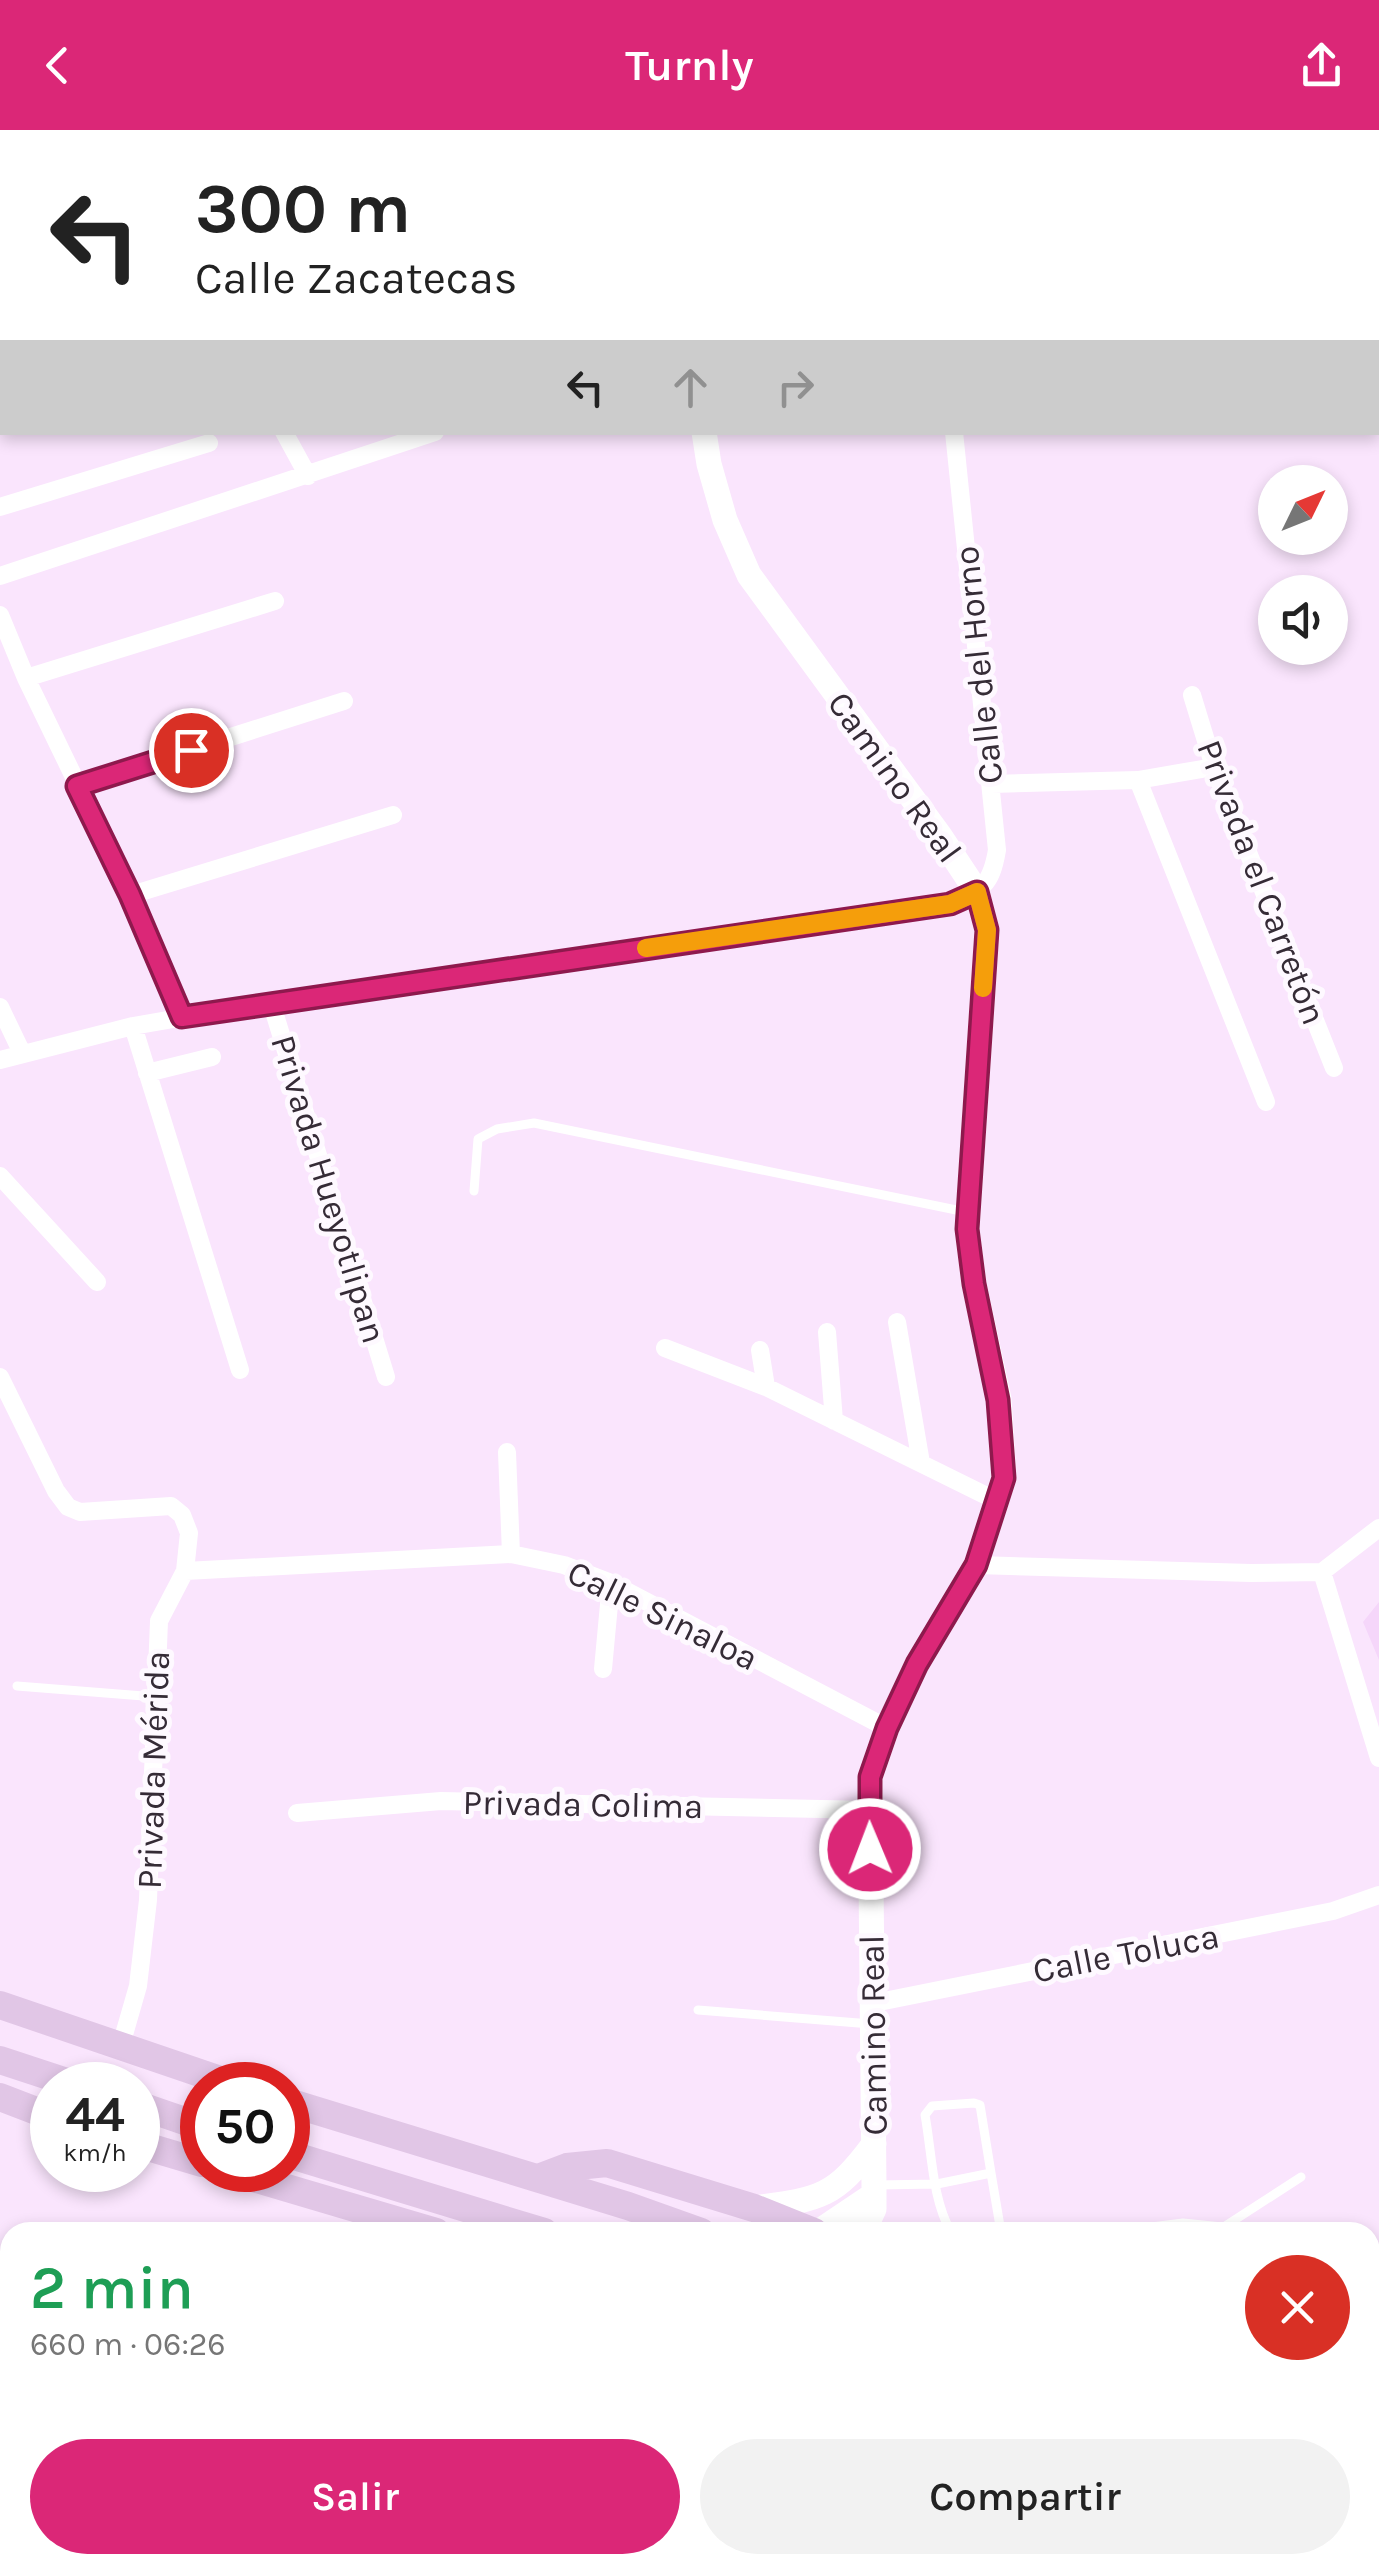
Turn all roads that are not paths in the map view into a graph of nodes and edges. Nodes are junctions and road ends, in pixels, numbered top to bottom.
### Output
1 (286, 435) edge
2 (421, 435) edge
3 (704, 435) edge
4 (954, 435) edge
5 (210, 443) dead end
6 (308, 476) junction
7 (0, 507) edge
8 (0, 576) edge
9 (276, 601) dead end
10 (0, 615) edge
11 (26, 678) junction
12 (1192, 694) dead end
13 (344, 701) dead end
14 (1214, 766) junction
15 (1138, 780) junction
16 (991, 784) junction
17 (77, 786) junction
18 (393, 815) dead end
19 (977, 892) junction
20 (130, 895) junction
21 (271, 1002) junction
22 (0, 1008) edge
23 (182, 1017) junction
24 (133, 1026) junction
25 (22, 1053) junction
26 (212, 1057) dead end
27 (0, 1060) edge
28 (1334, 1068) dead end
29 (146, 1073) junction
30 (1266, 1102) dead end
31 (0, 1176) edge
32 (474, 1191) dead end
33 (968, 1212) junction
34 (98, 1282) dead end
35 (898, 1322) dead end
36 (826, 1332) dead end
37 (665, 1348) dead end
38 (760, 1350) dead end
39 (240, 1370) dead end
40 (386, 1376) dead end
41 (1, 1379) edge
42 (766, 1387) junction
43 (834, 1421) junction
44 (507, 1452) dead end
45 (920, 1463) junction
46 (998, 1501) junction
47 (1379, 1528) edge
48 (512, 1554) junction
49 (976, 1565) junction
50 (185, 1571) junction
51 (1322, 1572) junction
52 (612, 1583) junction
53 (602, 1669) dead end
54 (17, 1686) dead end
55 (159, 1697) junction
56 (887, 1728) junction
57 (1379, 1758) edge
58 (868, 1810) junction
59 (297, 1813) dead end
60 (1378, 1896) edge
61 (0, 2005) edge
62 (698, 2010) dead end
63 (874, 2014) junction
64 (121, 2044) junction
65 (0, 2060) edge
66 (180, 2065) edge
67 (30, 2070) edge
68 (0, 2097) edge
69 (30, 2108) edge
70 (310, 2109) edge
71 (874, 2144) junction
72 (310, 2161) edge
73 (991, 2173) junction
74 (1301, 2176) dead end
75 (538, 2178) junction
76 (938, 2184) junction
77 (301, 2192) edge
78 (871, 2205) edge
79 (754, 2208) junction
80 (402, 2222) edge
81 (511, 2222) edge
82 (673, 2222) edge
83 (790, 2222) edge
84 (836, 2222) edge
85 (945, 2222) edge
86 (999, 2222) edge
87 (1230, 2222) edge

1 - 6 street
2 - 6 street
3 - 19 main road, Camino Real
4 - 16 street, Calle del Horno
5 - 7 street
6 - 8 street
9 - 11 street
10 - 11 street
11 - 17 street
12 - 14 street, Privada el Carretón
13 - 17 street
14 - 15 street
14 - 28 street, Privada el Carretón
15 - 16 street
15 - 30 street
16 - 19 street, Calle del Horno
17 - 20 street
18 - 20 street
19 - 21 street
19 - 33 main road, Camino Real
20 - 23 street
21 - 23 street
21 - 40 street, Privada Hueyotlipan
22 - 25 street
23 - 24 street
24 - 25 street
24 - 29 street
25 - 27 street
26 - 29 street
29 - 39 street
31 - 34 street
32 - 33 lane
33 - 46 main road, Camino Real
35 - 45 street
36 - 43 street
37 - 42 street
38 - 42 street
41 - 50 street, Privada Mérida
42 - 43 street
43 - 45 street
44 - 48 street
45 - 46 street
46 - 49 main road, Camino Real
47 - 51 street
48 - 50 street, Calle Sinaloa
48 - 52 street, Calle Sinaloa
49 - 51 street
49 - 56 main road, Camino Real
50 - 55 street, Privada Mérida
51 - 57 street
52 - 53 street
52 - 56 street, Calle Sinaloa
54 - 55 lane
55 - 64 street, Privada Mérida
56 - 58 main road, Camino Real
58 - 59 street, Privada Colima
58 - 63 main road, Camino Real
60 - 63 street, Calle Toluca
61 - 64 main road
62 - 63 lane
63 - 71 main road, Camino Real
64 - 66 main road
65 - 67 main road
68 - 69 main road
70 - 75 main road
71 - 78 main road, Camino Real
71 - 79 main road
72 - 81 main road
73 - 76 lane
73 - 76 lane
73 - 86 lane
74 - 87 lane
75 - 79 main road
75 - 82 main road
76 - 78 lane
76 - 85 lane
77 - 80 main road
78 - 84 main road
79 - 83 main road

